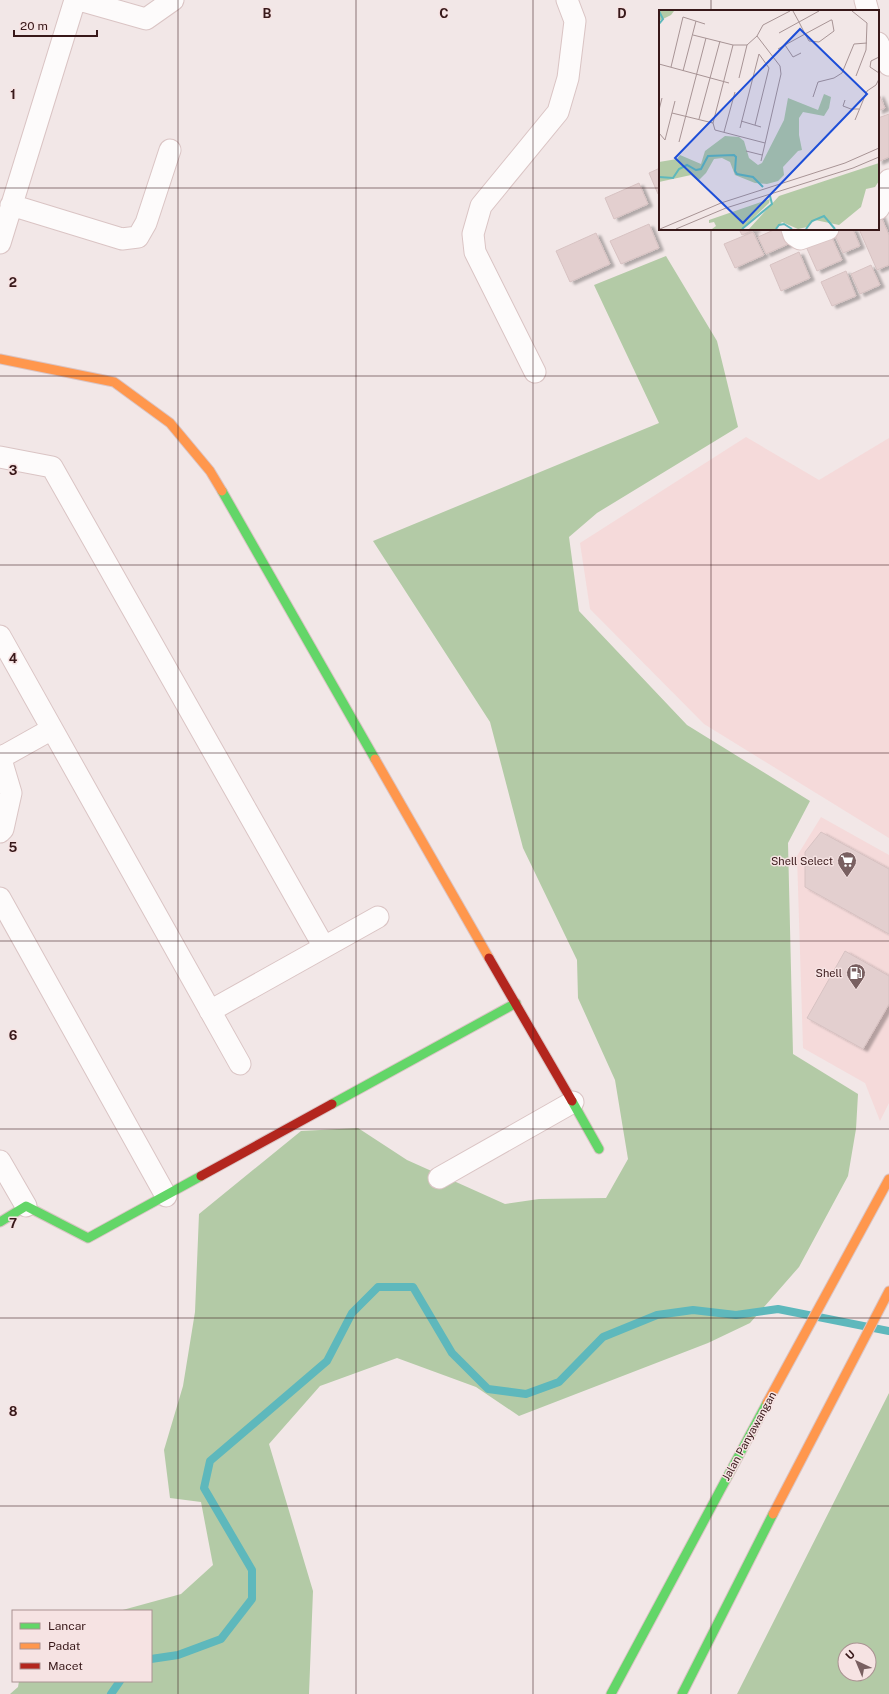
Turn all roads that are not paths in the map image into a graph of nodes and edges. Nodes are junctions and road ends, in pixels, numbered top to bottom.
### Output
1 (75, 0) edge
2 (79, 0) edge
3 (173, 0) edge
4 (567, 0) edge
5 (866, 0) edge
6 (868, 10) edge
7 (879, 44) edge
8 (889, 65) edge
9 (170, 150) dead end
10 (889, 180) edge
11 (11, 206) junction
12 (879, 208) edge
13 (792, 230) edge
14 (825, 230) edge
15 (0, 243) edge
16 (0, 359) edge
17 (534, 372) dead end
18 (0, 457) edge
19 (0, 636) edge
20 (52, 729) junction
21 (1, 757) edge
22 (0, 832) edge
23 (0, 898) edge
24 (378, 917) dead end
25 (324, 947) junction
26 (516, 1003) junction
27 (210, 1011) junction
28 (240, 1064) dead end
29 (573, 1102) junction
30 (600, 1149) dead end
31 (0, 1161) edge
32 (439, 1178) dead end
33 (889, 1179) edge
34 (166, 1196) junction
35 (26, 1206) junction
36 (0, 1222) edge
37 (889, 1291) edge
38 (611, 1694) edge
39 (682, 1694) edge

1 - 11 street
2 - 3 street
4 - 17 street
5 - 6 street
7 - 8 street
9 - 11 street
10 - 12 street
11 - 15 street
13 - 14 street
16 - 26 street
18 - 25 street
19 - 20 street
20 - 21 street
20 - 27 street
21 - 22 street
23 - 34 street
24 - 25 street
25 - 27 street
26 - 29 street
26 - 34 street
27 - 28 street
29 - 30 street
29 - 32 street
31 - 35 street
33 - 38 street, Jalan Panyawangan
34 - 35 street
35 - 36 street
37 - 39 street

